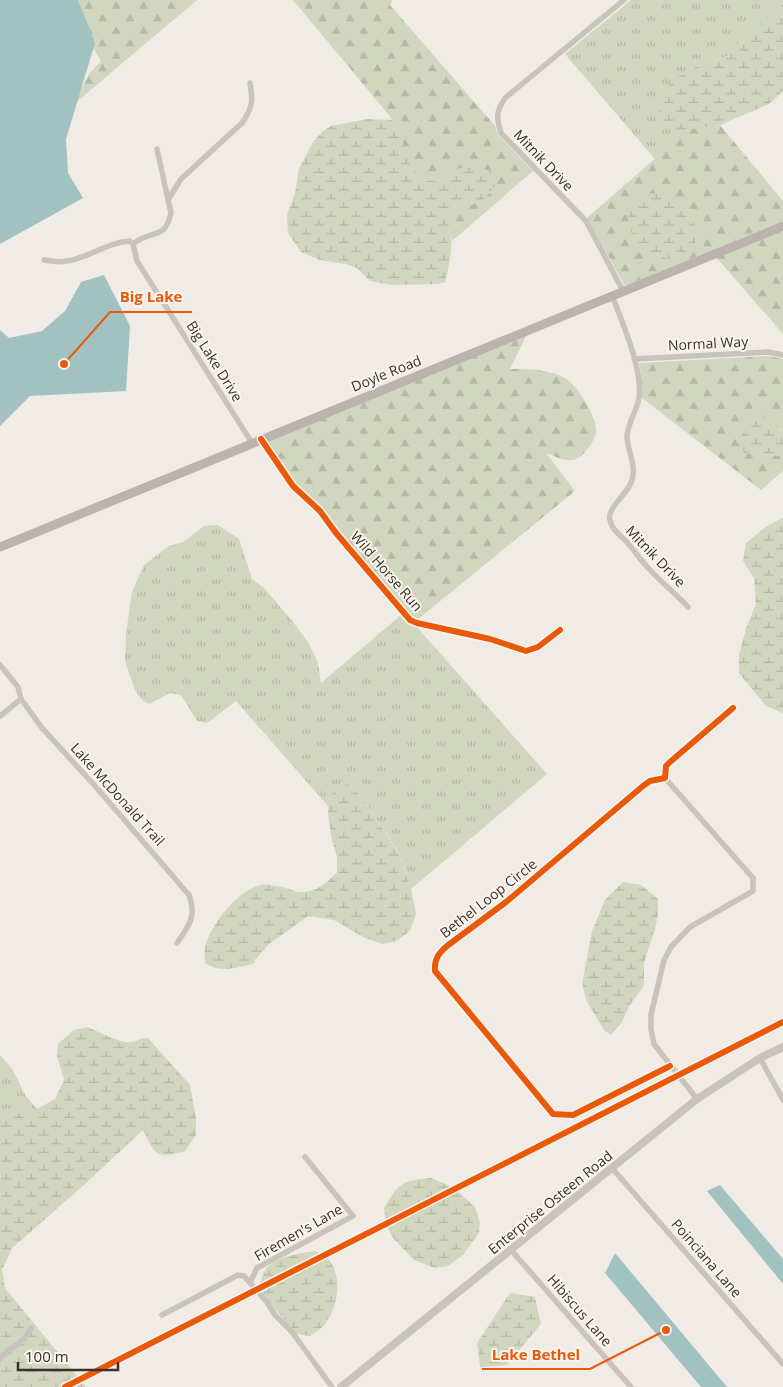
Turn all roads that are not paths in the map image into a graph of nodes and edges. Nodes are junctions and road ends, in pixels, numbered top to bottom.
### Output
1 (624, 0) edge
2 (250, 83) dead end
3 (157, 149) dead end
4 (168, 200) junction
5 (783, 226) edge
6 (134, 244) junction
7 (44, 260) dead end
8 (623, 291) junction
9 (612, 295) junction
10 (783, 355) edge
11 (634, 359) junction
12 (257, 441) junction
13 (0, 548) edge
14 (688, 607) dead end
15 (560, 630) dead end
16 (0, 665) edge
17 (22, 699) junction
18 (732, 708) dead end
19 (0, 716) edge
20 (665, 778) junction
21 (178, 943) dead end
22 (783, 1047) edge
23 (760, 1058) junction
24 (670, 1066) junction
25 (696, 1099) junction
26 (783, 1100) edge
27 (305, 1157) dead end
28 (612, 1168) junction
29 (511, 1250) junction
30 (250, 1283) junction
31 (162, 1315) dead end
32 (31, 1328) dead end
33 (0, 1359) edge
34 (783, 1364) edge
35 (332, 1387) edge
36 (341, 1387) edge
37 (631, 1387) edge

1 - 8 street, Mitnik Drive
2 - 4 street
3 - 4 street
4 - 6 street
5 - 8 main road, Doyle Road
6 - 7 street
6 - 12 street, Big Lake Drive
8 - 9 main road, Doyle Road
9 - 11 street, Mitnik Drive
9 - 12 main road, Doyle Road
10 - 11 street, Normal Way
11 - 14 street, Mitnik Drive
12 - 13 main road, Doyle Road
12 - 15 street, Wild Horse Run
16 - 17 street, Lake McDonald Trail
17 - 19 street
17 - 21 street, Lake McDonald Trail
18 - 20 street
20 - 24 street
20 - 24 street, Bethel Loop Circle
22 - 23 street, Enterprise Osteen Road
23 - 25 street, Enterprise Osteen Road
23 - 26 street
24 - 25 street
25 - 28 street, Enterprise Osteen Road
27 - 30 street, Firemen's Lane
28 - 29 street, Enterprise Osteen Road
28 - 34 street, Poinciana Lane
29 - 36 street, Enterprise Osteen Road
29 - 37 street, Hibiscus Lane
30 - 31 street, Firemen's Lane
30 - 35 street
32 - 33 street

